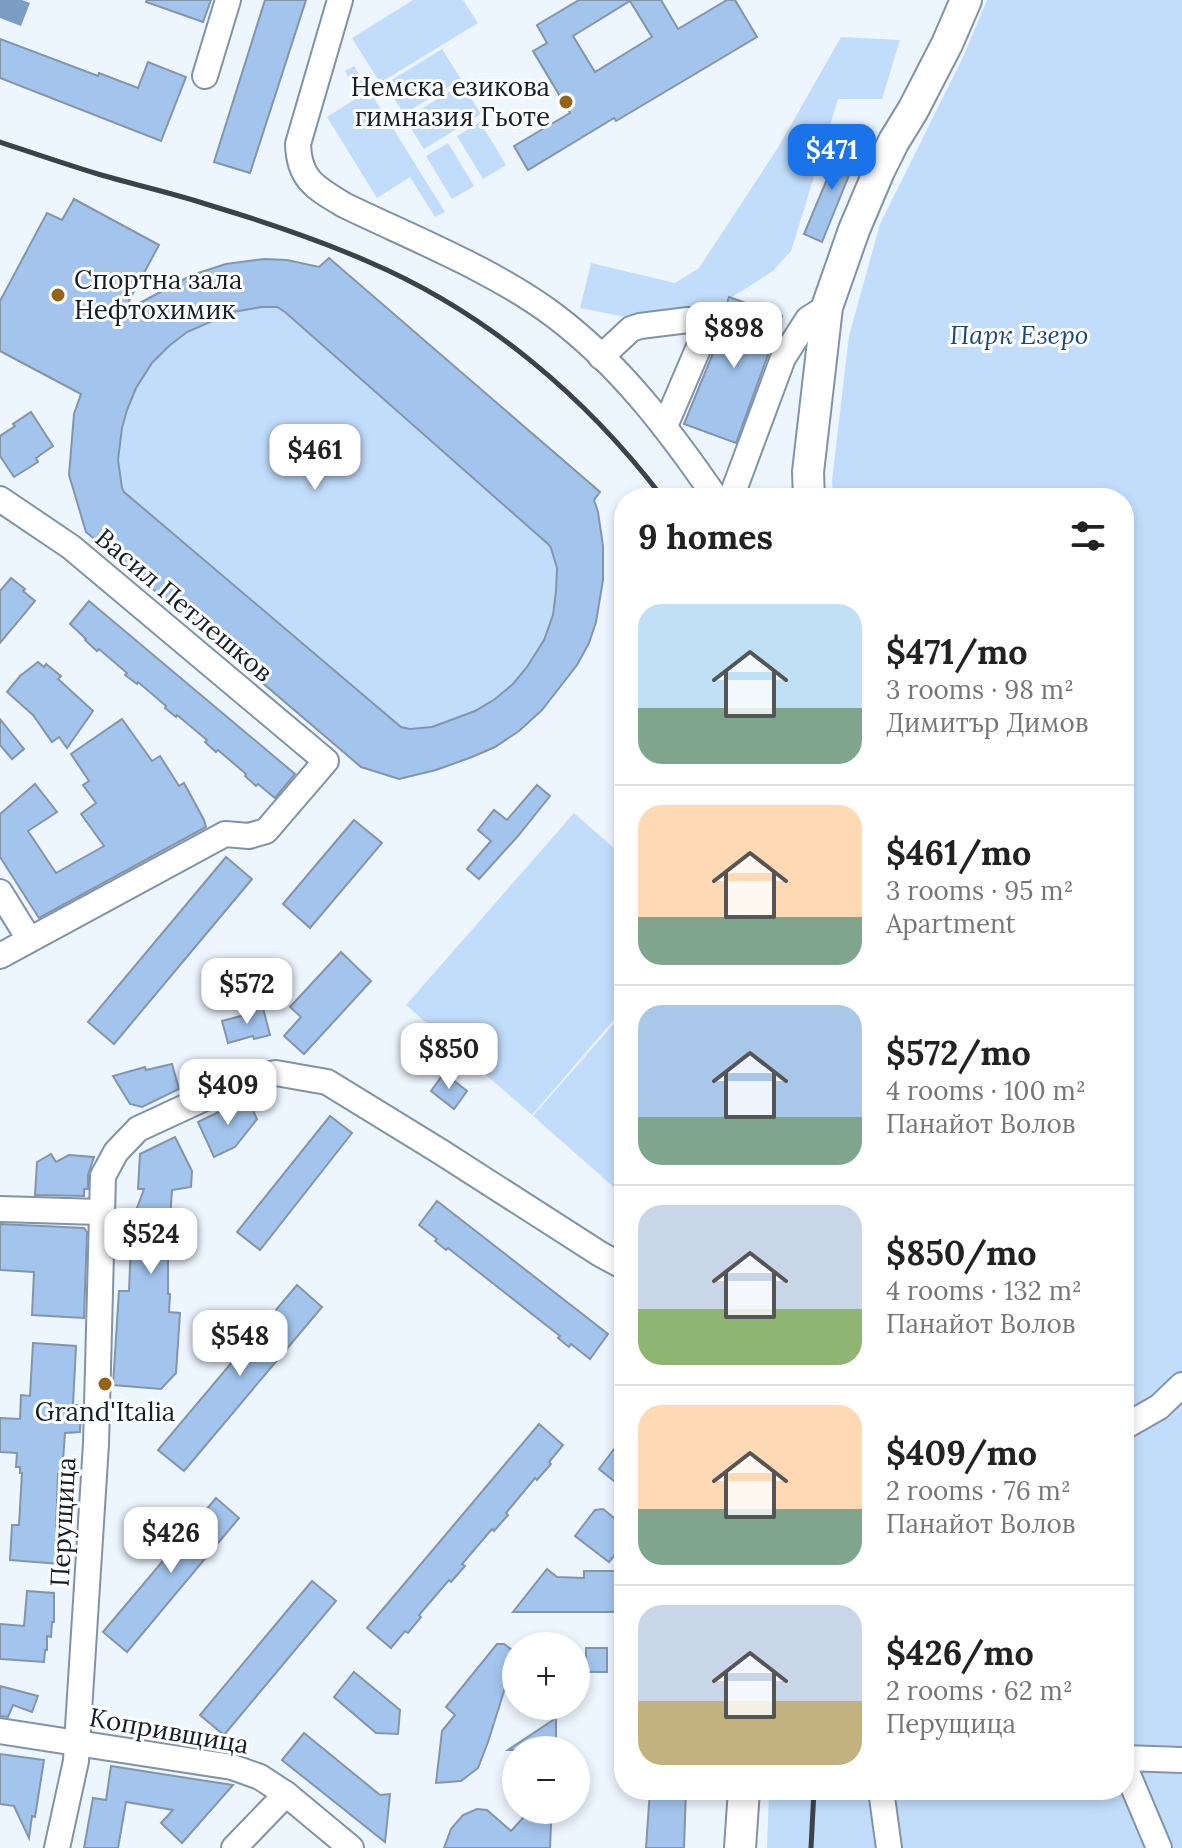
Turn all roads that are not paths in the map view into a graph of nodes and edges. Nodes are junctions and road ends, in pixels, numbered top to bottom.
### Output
1 (228, 0) edge
2 (340, 0) edge
3 (946, 0) edge
4 (966, 0) edge
5 (205, 76) dead end
6 (894, 141) junction
7 (827, 307) junction
8 (601, 357) junction
9 (665, 426) junction
10 (709, 488) edge
11 (735, 488) edge
12 (809, 488) edge
13 (0, 499) edge
14 (0, 892) edge
15 (29, 939) junction
16 (0, 956) edge
17 (0, 1209) edge
18 (100, 1212) junction
19 (614, 1262) edge
20 (1182, 1385) edge
21 (1134, 1421) edge
22 (0, 1731) edge
23 (77, 1743) junction
24 (1134, 1758) edge
25 (1182, 1760) edge
26 (1134, 1789) edge
27 (286, 1794) junction
28 (743, 1800) edge
29 (882, 1800) edge
30 (57, 1848) edge
31 (234, 1848) edge
32 (351, 1848) edge
33 (740, 1848) edge
34 (889, 1848) edge
35 (1159, 1848) edge

1 - 5 street
2 - 8 street
3 - 6 main road
4 - 6 main road
6 - 7 main road
7 - 11 street
7 - 12 main road
8 - 9 street
8 - 9 street
9 - 10 street
13 - 15 street, Васил Петлешков
14 - 15 street
15 - 16 street
17 - 18 street
18 - 19 street, Перущица
18 - 23 street, Перущица
20 - 21 street
22 - 23 street, Копривщица
23 - 27 street, Копривщица
23 - 30 street, Перущица
24 - 25 street
26 - 35 street
27 - 31 street
27 - 32 street, Копривщица
28 - 33 main road
29 - 34 street

